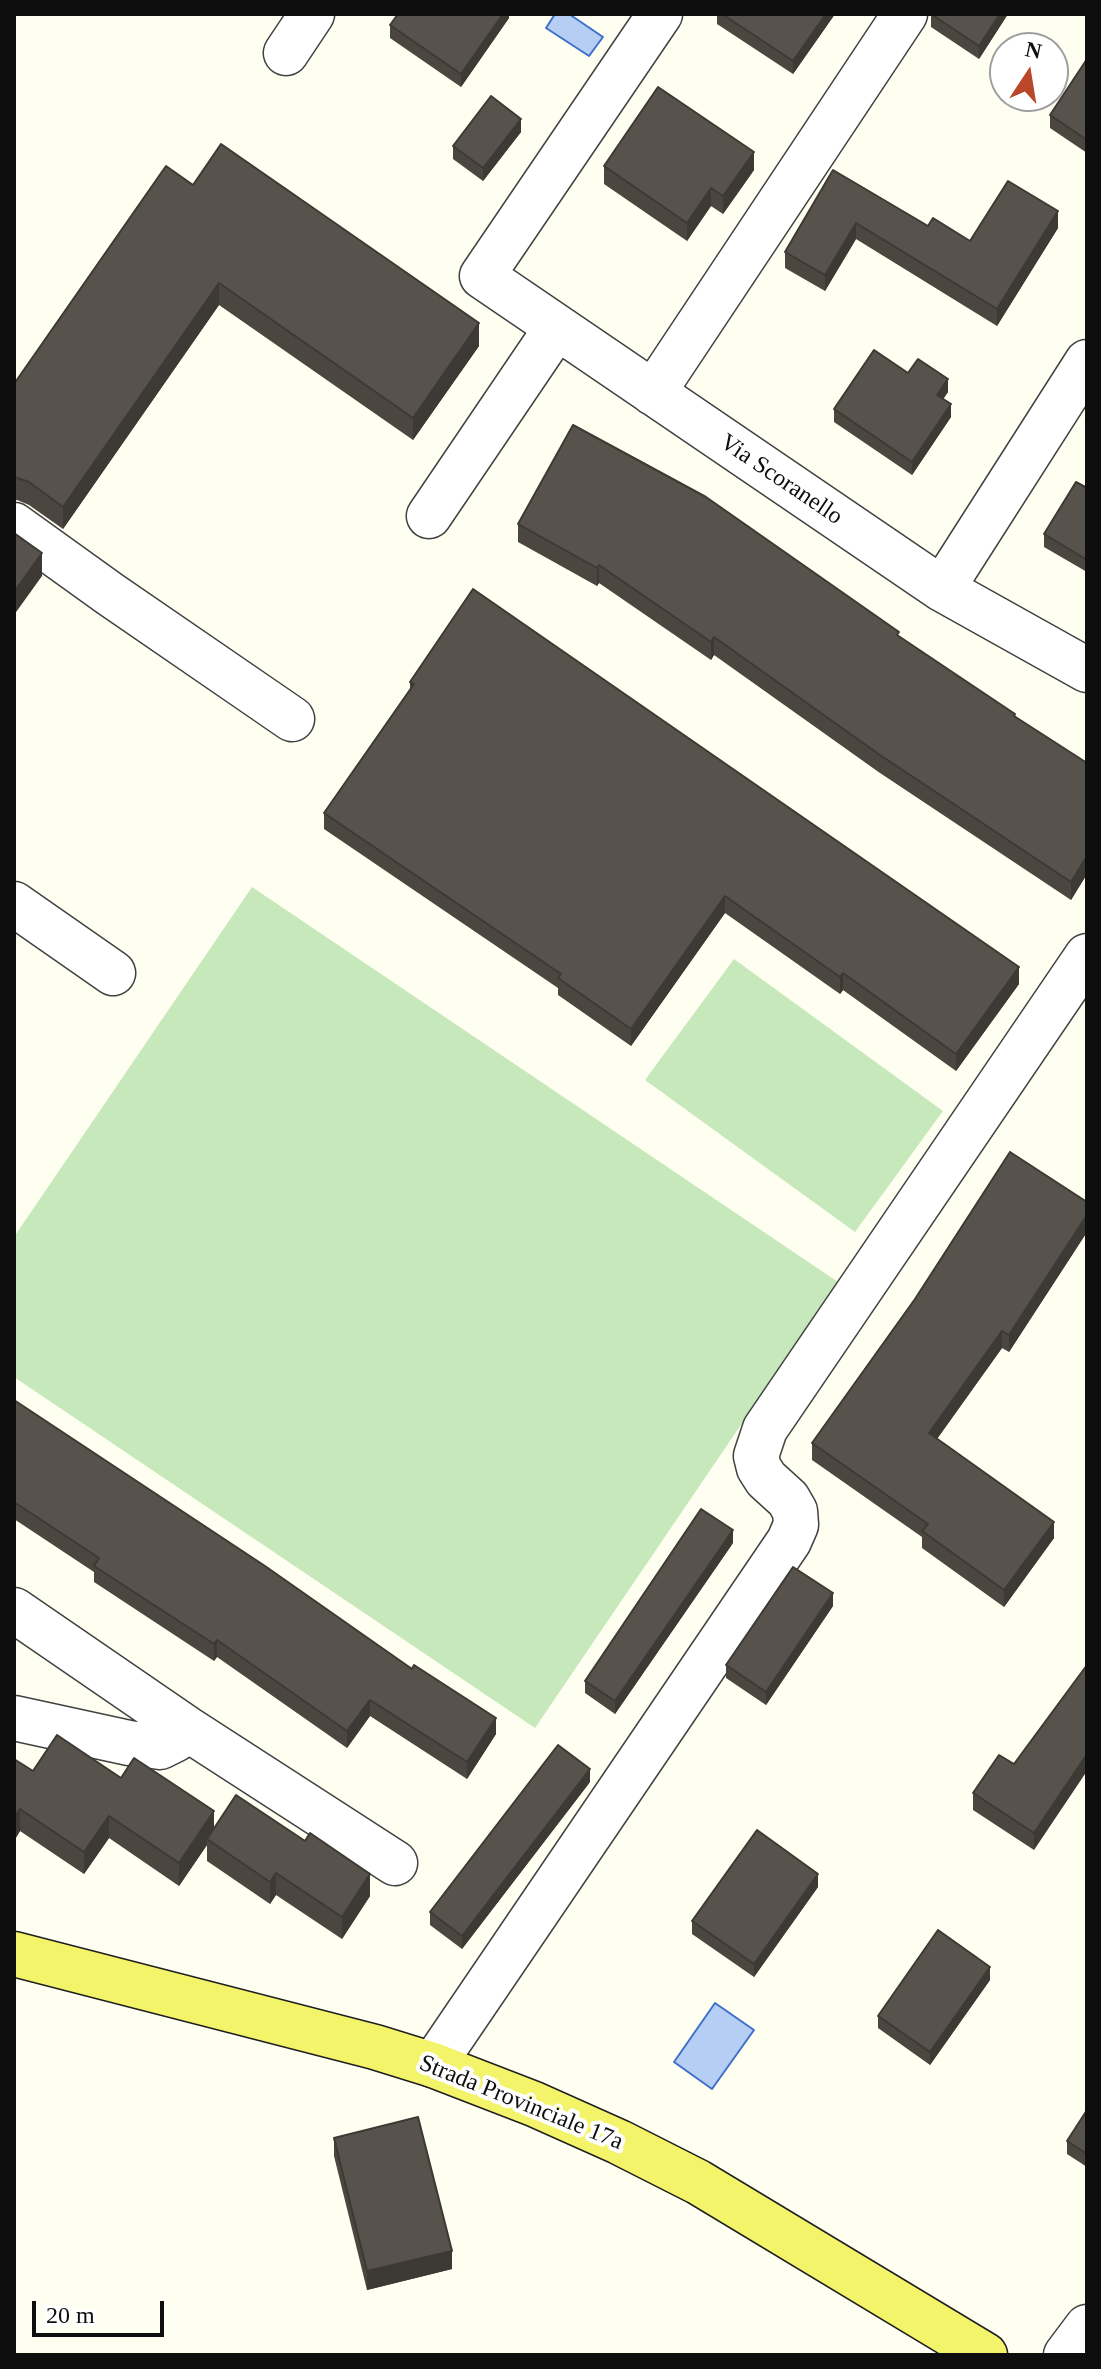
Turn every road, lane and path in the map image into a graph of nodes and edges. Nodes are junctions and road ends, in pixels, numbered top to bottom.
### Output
1 (312, 14) edge
2 (660, 14) edge
3 (905, 14) edge
4 (286, 53) dead end
5 (557, 327) junction
6 (1087, 362) edge
7 (653, 393) junction
8 (429, 516) dead end
9 (14, 525) edge
10 (942, 589) junction
11 (1087, 670) edge
12 (292, 719) dead end
13 (14, 904) edge
14 (1087, 956) edge
15 (113, 973) dead end
16 (14, 1610) edge
17 (14, 1718) edge
18 (186, 1728) junction
19 (395, 1863) dead end
20 (14, 1954) edge
21 (433, 2065) junction
22 (1087, 2327) edge
23 (985, 2355) edge
24 (1066, 2355) edge

1 - 4 street
2 - 5 street, Via Scoranello
3 - 7 street
5 - 7 street, Via Scoranello
5 - 8 street
6 - 10 street
7 - 10 street, Via Scoranello
9 - 12 street
10 - 11 street, Via Scoranello
13 - 15 street
14 - 21 street
16 - 18 street
17 - 18 street
18 - 19 street
20 - 21 main road, Strada Provinciale 17a
21 - 23 main road, Strada Provinciale 17a
22 - 24 street

